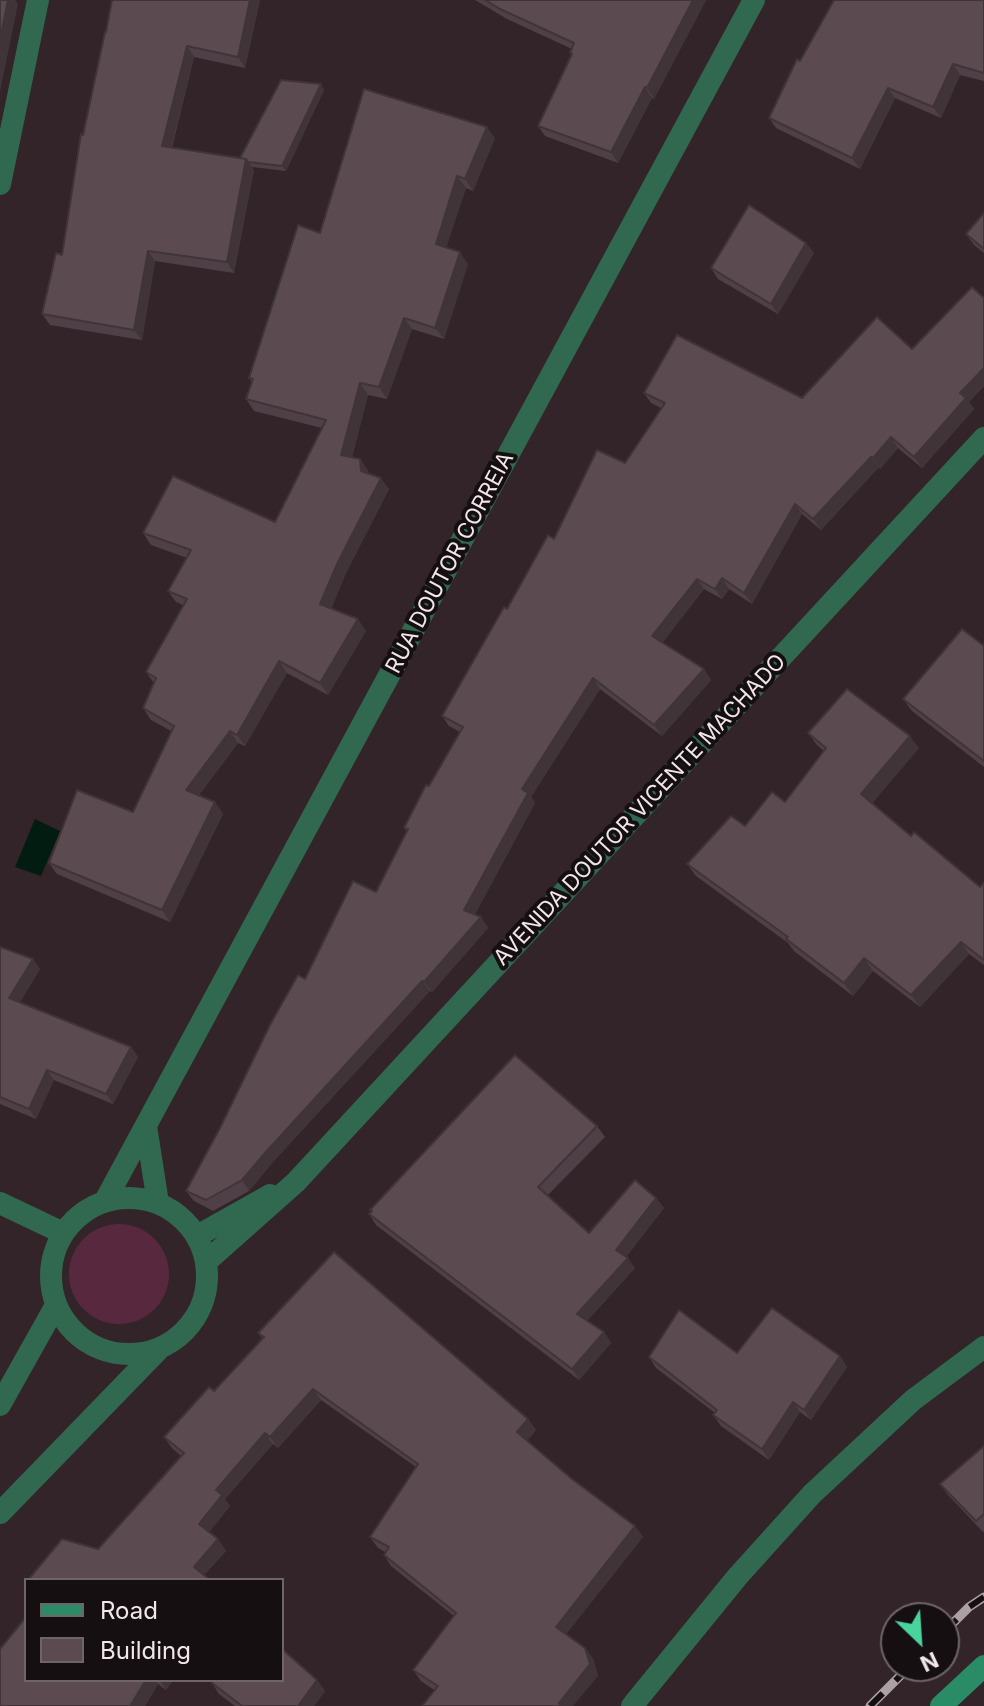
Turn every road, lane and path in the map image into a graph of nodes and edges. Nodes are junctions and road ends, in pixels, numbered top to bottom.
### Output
1 (38, 0) edge
2 (754, 0) edge
3 (0, 184) edge
4 (984, 438) edge
5 (146, 1126) junction
6 (296, 1182) junction
7 (105, 1201) junction
8 (0, 1203) edge
9 (158, 1203) junction
10 (63, 1233) junction
11 (197, 1236) junction
12 (206, 1262) junction
13 (56, 1305) junction
14 (984, 1347) edge
15 (160, 1348) junction
16 (0, 1405) edge
17 (0, 1513) edge
18 (984, 1666) edge
19 (632, 1706) edge
20 (941, 1706) edge

1 - 3 street
2 - 5 street, RUA DOUTOR CORREIA
4 - 6 street, AVENIDA DOUTOR VICENTE MACHADO
5 - 7 street, RUA DOUTOR CORREIA
5 - 9 street
6 - 11 street
6 - 12 street
7 - 9 street
7 - 10 street
8 - 10 street
9 - 11 street
10 - 13 street
11 - 12 street
12 - 15 street
13 - 15 street
13 - 16 street
14 - 19 street
15 - 17 street
18 - 20 main road

